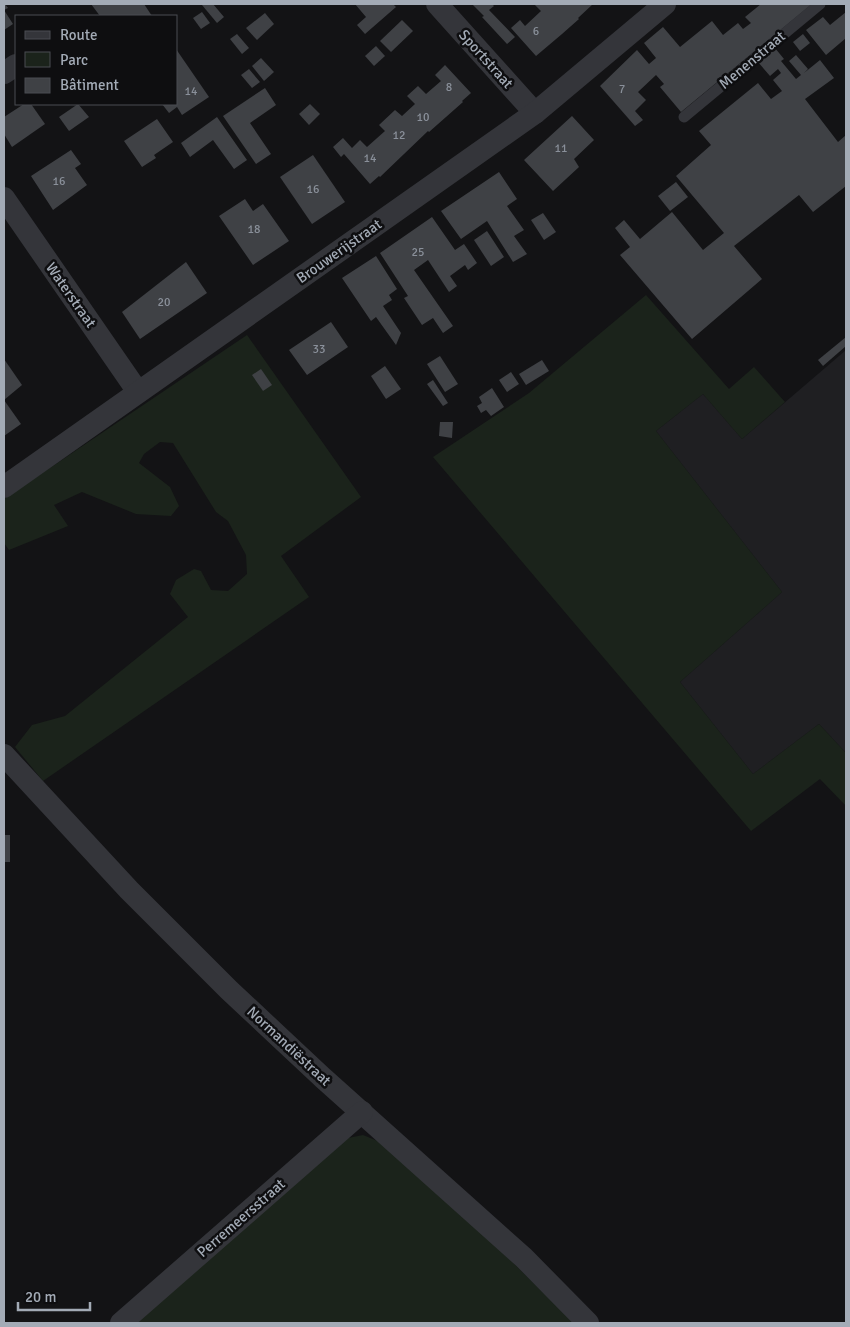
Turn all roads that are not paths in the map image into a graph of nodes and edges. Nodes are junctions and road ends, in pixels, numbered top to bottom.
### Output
1 (437, 4) edge
2 (665, 4) edge
3 (820, 4) edge
4 (15, 66) edge
5 (4, 73) edge
6 (536, 113) junction
7 (684, 117) dead end
8 (4, 198) edge
9 (138, 392) junction
10 (4, 487) edge
11 (4, 755) edge
12 (362, 1112) junction
13 (121, 1323) edge
14 (588, 1323) edge

1 - 6 street, Sportstraat
2 - 6 street, Brouwerijstraat
3 - 7 lane, Menenstraat
4 - 5 street
6 - 9 street, Brouwerijstraat
8 - 9 street, Waterstraat
9 - 10 street, Brouwerijstraat
11 - 12 street, Normandiëstraat
12 - 13 street, Perremeersstraat
12 - 14 street, Normandiëstraat

